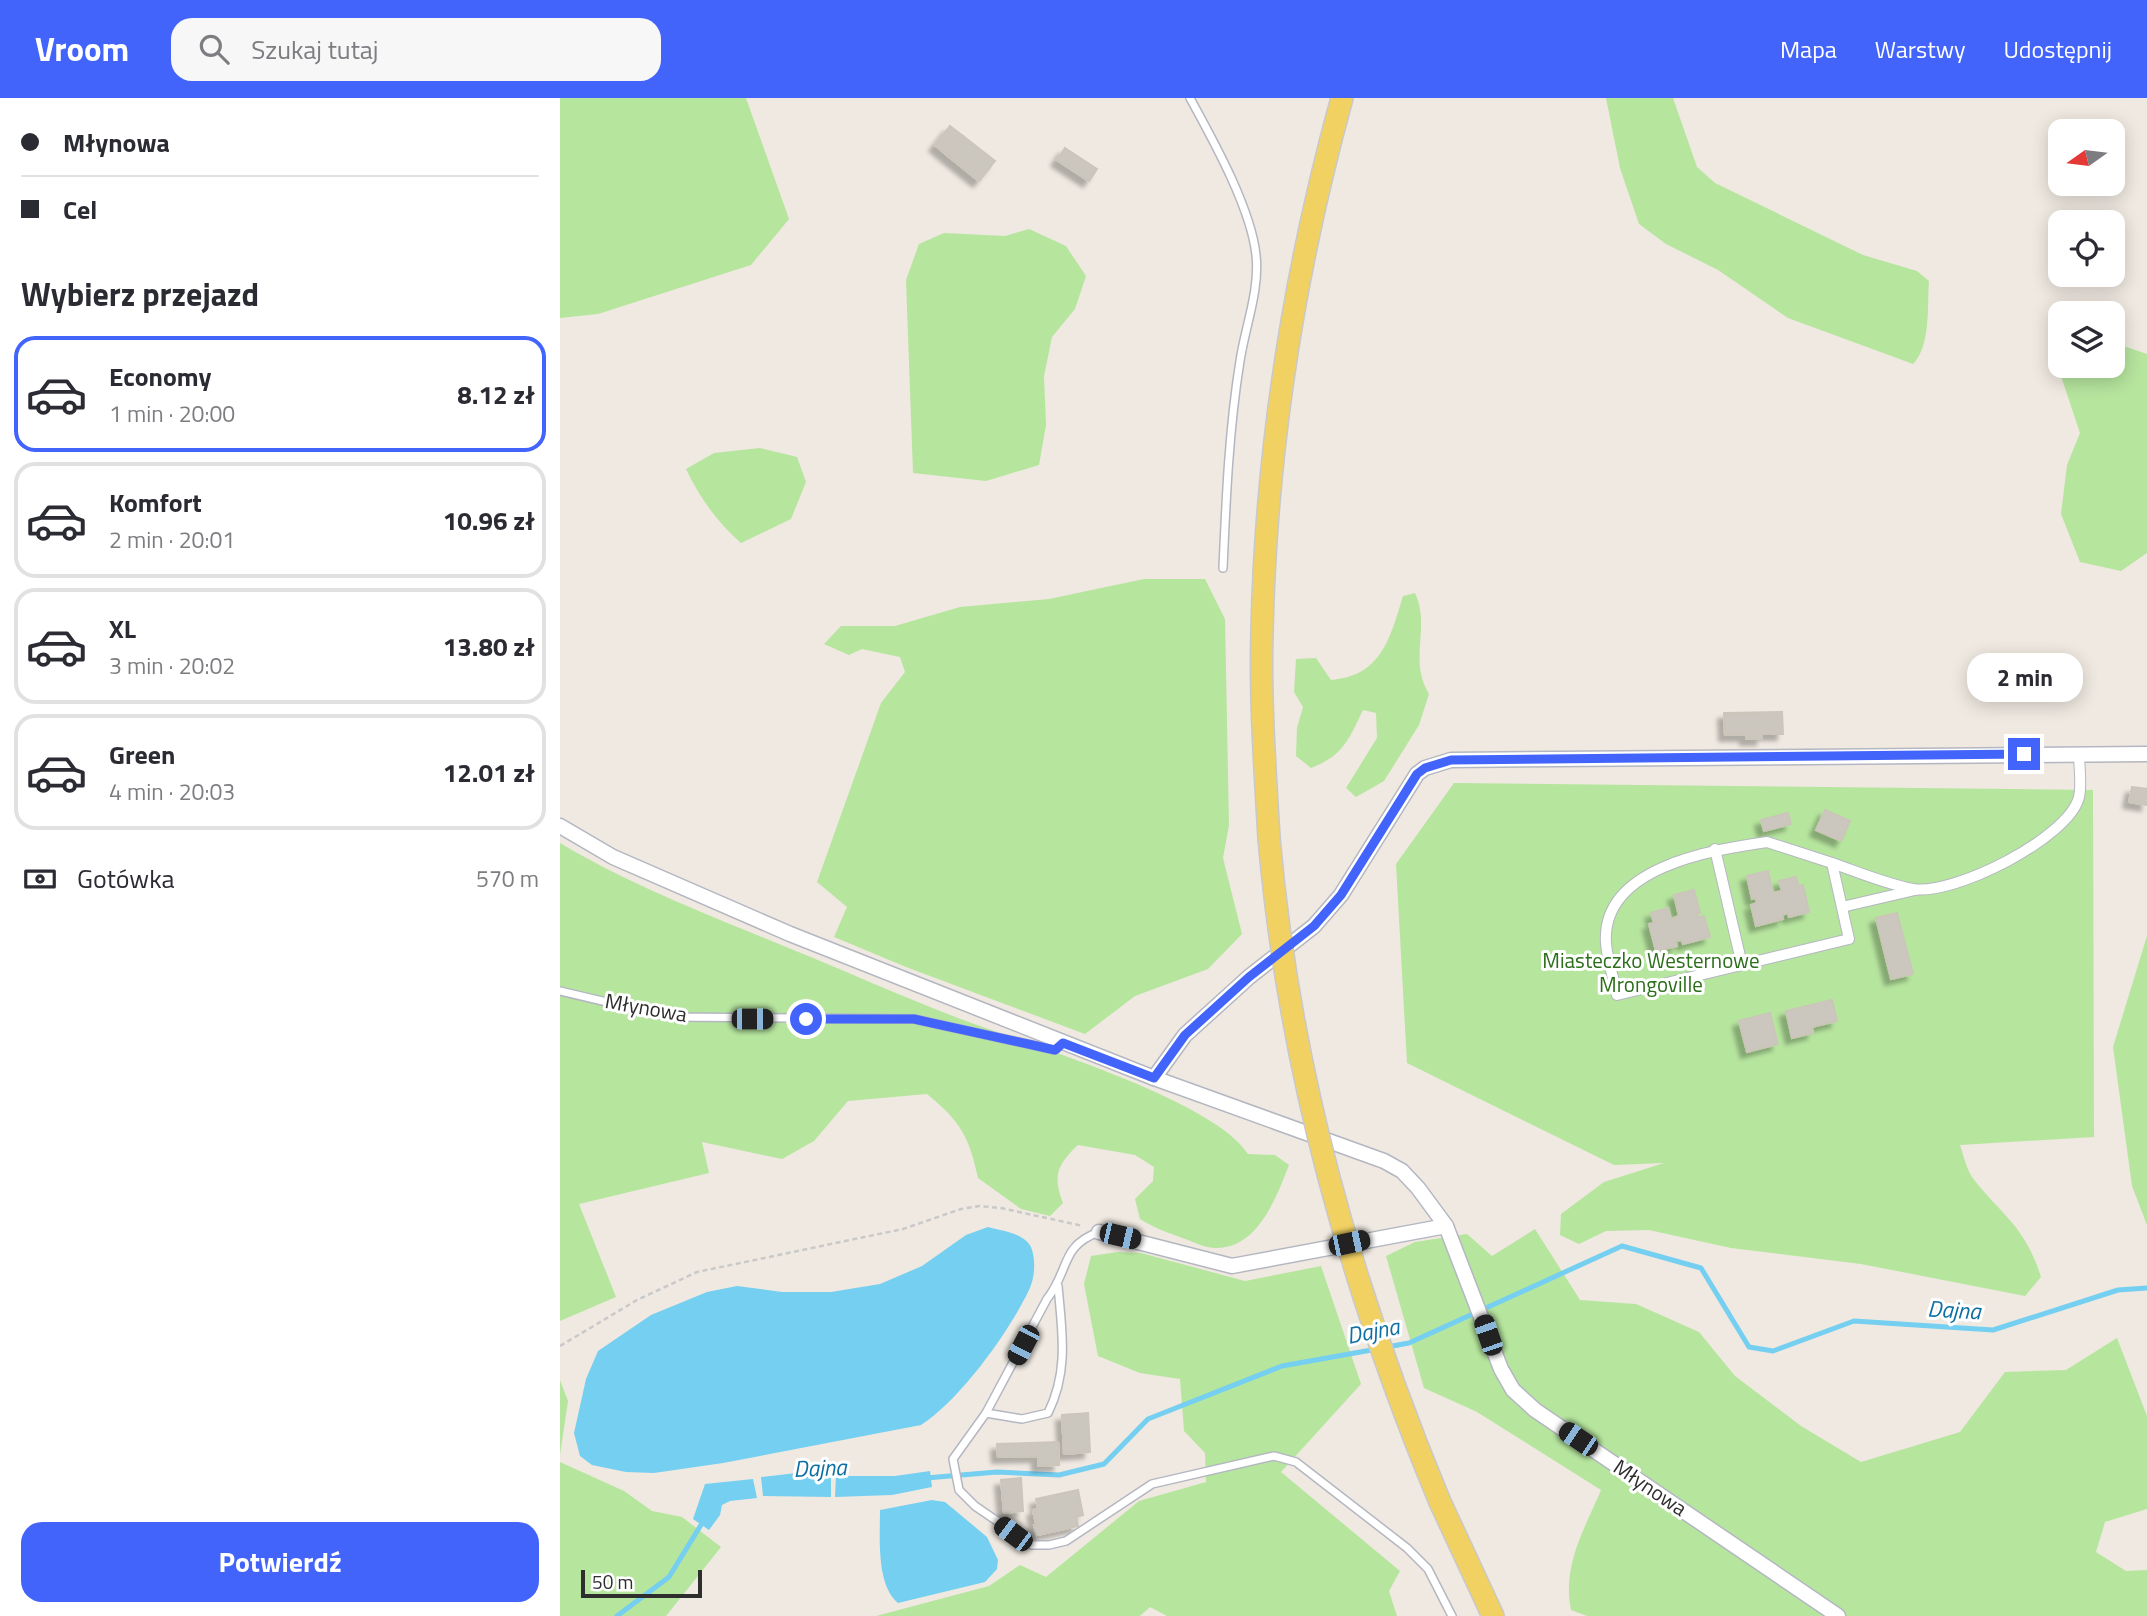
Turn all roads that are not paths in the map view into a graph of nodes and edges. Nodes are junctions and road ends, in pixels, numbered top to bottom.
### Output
1 (1190, 98) edge
2 (1342, 98) edge
3 (1223, 568) dead end
4 (2079, 754) junction
5 (2147, 754) edge
6 (560, 826) edge
7 (1714, 849) junction
8 (1832, 863) junction
9 (1915, 890) junction
10 (1842, 907) junction
11 (1742, 965) junction
12 (560, 991) edge
13 (1063, 1043) junction
14 (1154, 1078) junction
15 (1447, 1226) junction
16 (1099, 1232) joint
17 (1058, 1286) junction
18 (986, 1413) junction
19 (1452, 1616) edge
20 (1493, 1616) edge
21 (1839, 1616) edge

1 - 3 lane
2 - 20 main road, bridge
4 - 5 street
4 - 9 street
4 - 14 street
6 - 13 street
7 - 8 street
7 - 11 street
7 - 11 street
8 - 9 street
8 - 10 street
9 - 10 street
10 - 11 street
12 - 13 lane, Młynowa
13 - 14 street
14 - 15 street
15 - 16 street
15 - 21 street, Młynowa
16 - 17 lane
17 - 18 lane
17 - 18 lane
18 - 19 lane

